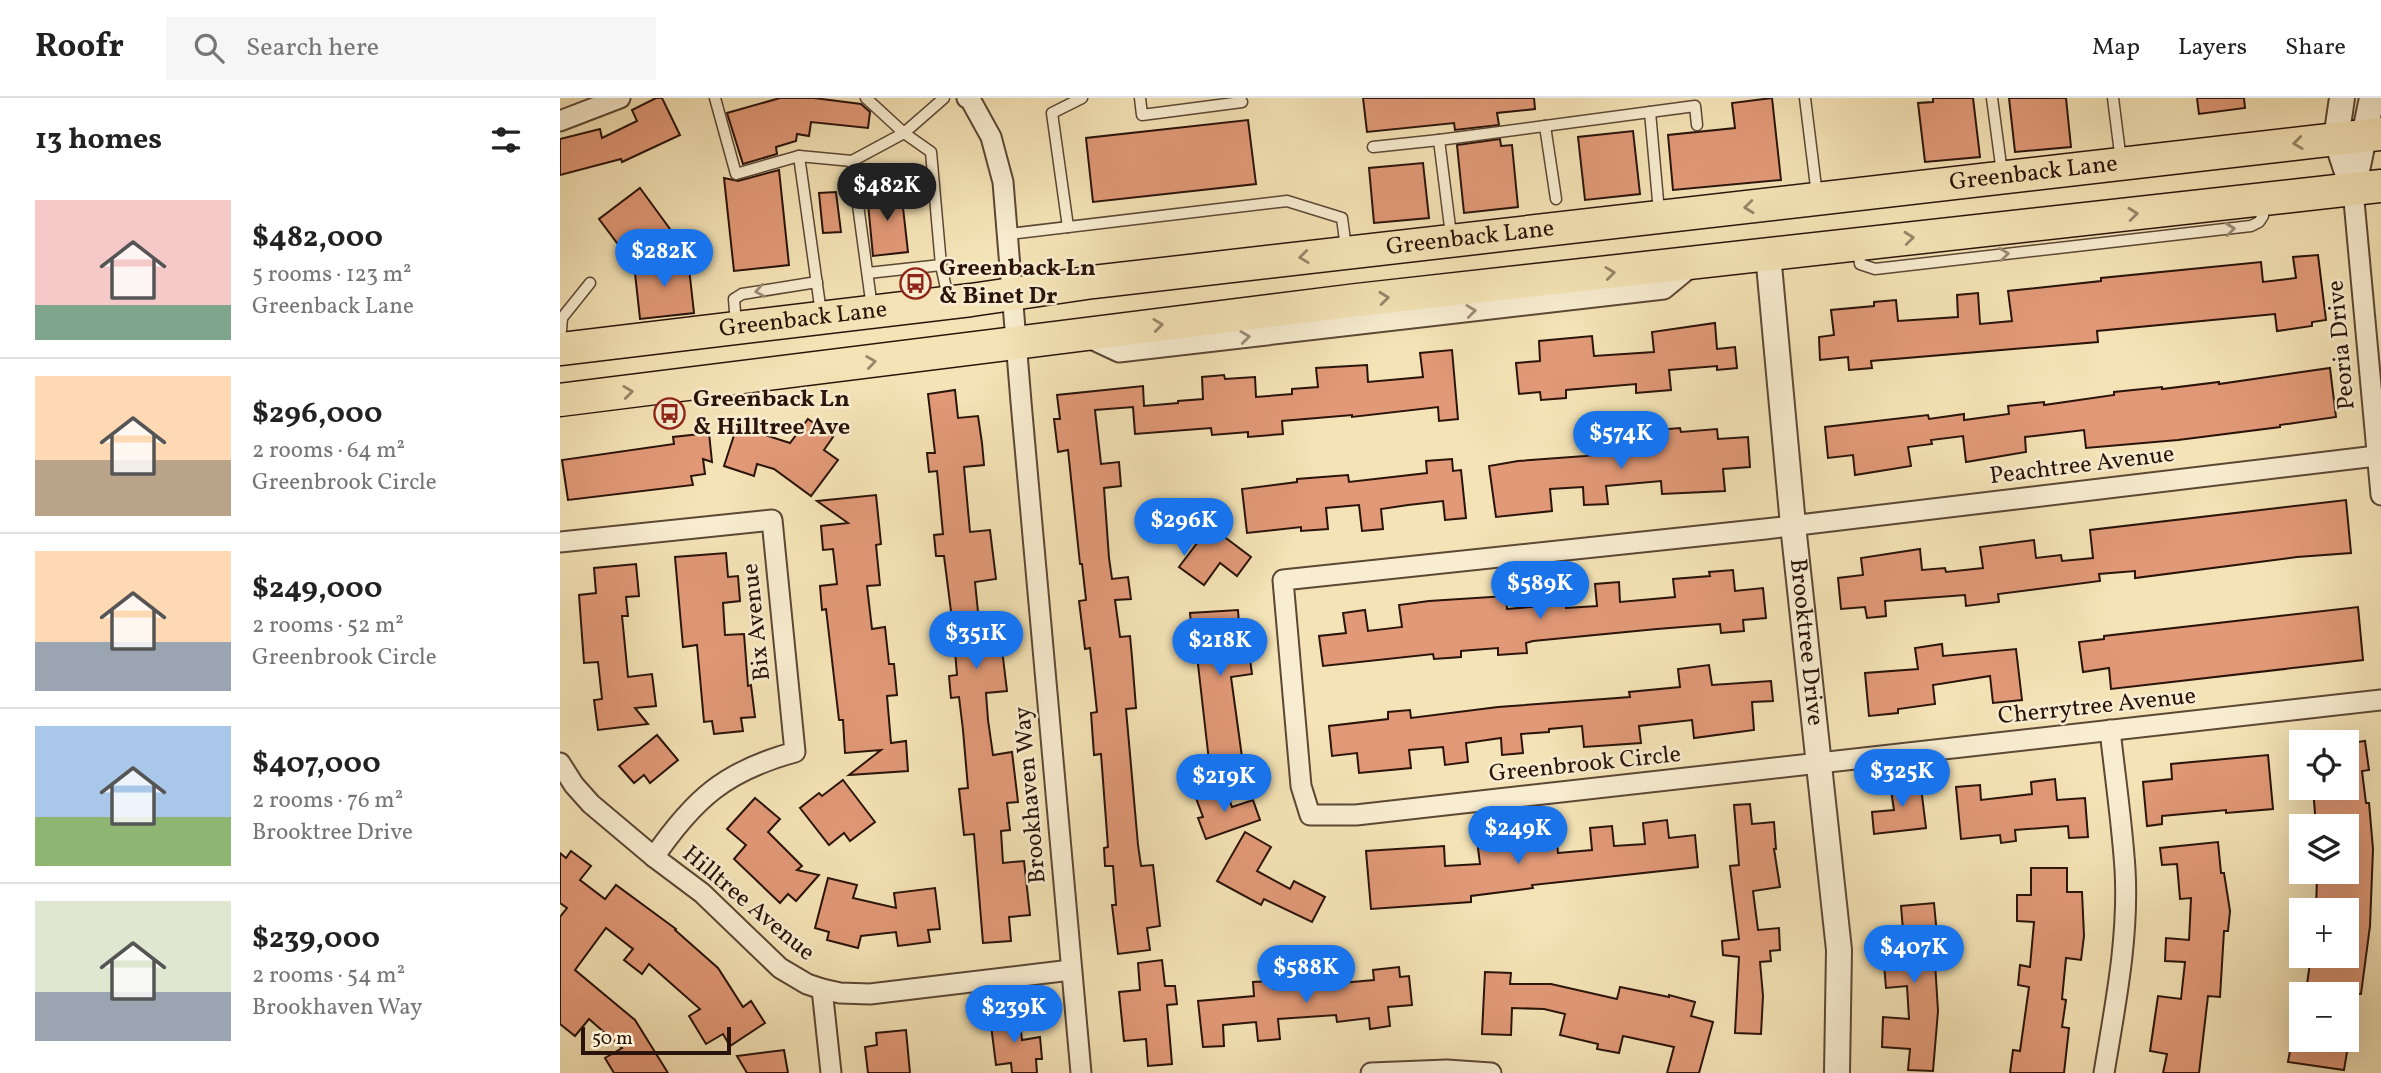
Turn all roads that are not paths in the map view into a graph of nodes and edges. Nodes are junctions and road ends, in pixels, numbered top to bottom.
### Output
1 (620, 98) edge
2 (715, 98) edge
3 (866, 98) edge
4 (944, 98) edge
5 (969, 98) edge
6 (1082, 98) edge
7 (1140, 98) edge
8 (1805, 98) edge
9 (1992, 98) edge
10 (2113, 98) edge
11 (2342, 98) edge
12 (2372, 98) edge
13 (1241, 102) dead end
14 (1650, 112) junction
15 (560, 121) edge
16 (1697, 125) dead end
17 (1545, 126) junction
18 (904, 133) junction
19 (2361, 136) edge
20 (1439, 140) junction
21 (1373, 147) dead end
22 (799, 156) junction
23 (852, 161) junction
24 (2122, 165) junction
25 (2003, 177) junction
26 (2367, 188) edge
27 (1556, 199) dead end
28 (1817, 199) junction
29 (1660, 216) junction
30 (1068, 227) junction
31 (1009, 234) junction
32 (1452, 239) junction
33 (1346, 252) junction
34 (1768, 254) junction
35 (941, 265) junction
36 (868, 273) junction
37 (817, 282) junction
38 (590, 283) dead end
39 (1013, 294) junction
40 (949, 302) junction
41 (872, 312) junction
42 (822, 317) junction
43 (737, 329) junction
44 (564, 338) edge
45 (1017, 344) junction
46 (560, 400) edge
47 (2376, 456) junction
48 (2381, 495) edge
49 (1793, 525) junction
50 (560, 542) edge
51 (2381, 700) edge
52 (2110, 730) junction
53 (1818, 762) junction
54 (560, 763) edge
55 (654, 857) junction
56 (1070, 970) junction
57 (822, 989) junction
58 (831, 1073) edge
59 (1081, 1073) edge
60 (1371, 1073) edge
61 (1491, 1073) edge
62 (1837, 1073) edge
63 (2104, 1073) edge

1 - 15 street
2 - 22 lane
3 - 18 lane
4 - 18 lane
5 - 31 street, Brookhaven Way
6 - 30 lane
7 - 13 lane
8 - 28 lane
9 - 25 lane
10 - 24 lane
11 - 19 street
12 - 19 street
14 - 16 lane
14 - 17 lane
14 - 29 lane
17 - 20 lane
17 - 27 lane
18 - 23 lane
18 - 35 lane
19 -> 24 main road, Greenback Lane
19 - 26 street
20 - 21 lane
20 - 32 lane
22 - 23 lane
22 - 37 lane
23 - 36 lane
24 - 25 main road, Greenback Lane
25 - 28 main road, Greenback Lane
34 -> 26 main road, Greenback Lane
26 - 47 street, Peoria Drive
28 -> 29 main road, Greenback Lane
28 - 34 main road
29 - 32 main road, Greenback Lane
30 - 31 lane
30 - 33 lane
31 - 39 street, Brookhaven Way
32 - 33 main road, Greenback Lane
33 -> 39 main road, Greenback Lane
45 -> 34 main road, Greenback Lane
34 - 49 street, Brooktree Drive
35 - 36 lane
35 - 40 lane
36 - 41 lane
37 - 42 lane
37 -> 43 lane
38 - 44 lane
39 - 40 main road, Greenback Lane
39 - 45 street, Brookhaven Way
40 - 41 main road, Greenback Lane
41 - 42 main road, Greenback Lane
42 - 43 main road, Greenback Lane
43 - 44 main road, Greenback Lane
46 -> 45 main road, Greenback Lane
45 - 56 street, Brookhaven Way
47 - 48 street, Peoria Drive
47 - 49 street, Peachtree Avenue
49 - 53 street, Brooktree Drive
49 - 53 street, Greenbrook Circle
50 - 55 street, Bix Avenue
51 - 52 street, Cherrytree Avenue
52 - 53 street, Cherrytree Avenue
52 - 63 street
53 - 62 street, Brooktree Drive
54 - 55 street, Hilltree Avenue
55 - 57 street, Hilltree Avenue
56 - 57 street, Hilltree Avenue
56 - 59 street, Brookhaven Way
57 - 58 street
60 - 61 street

